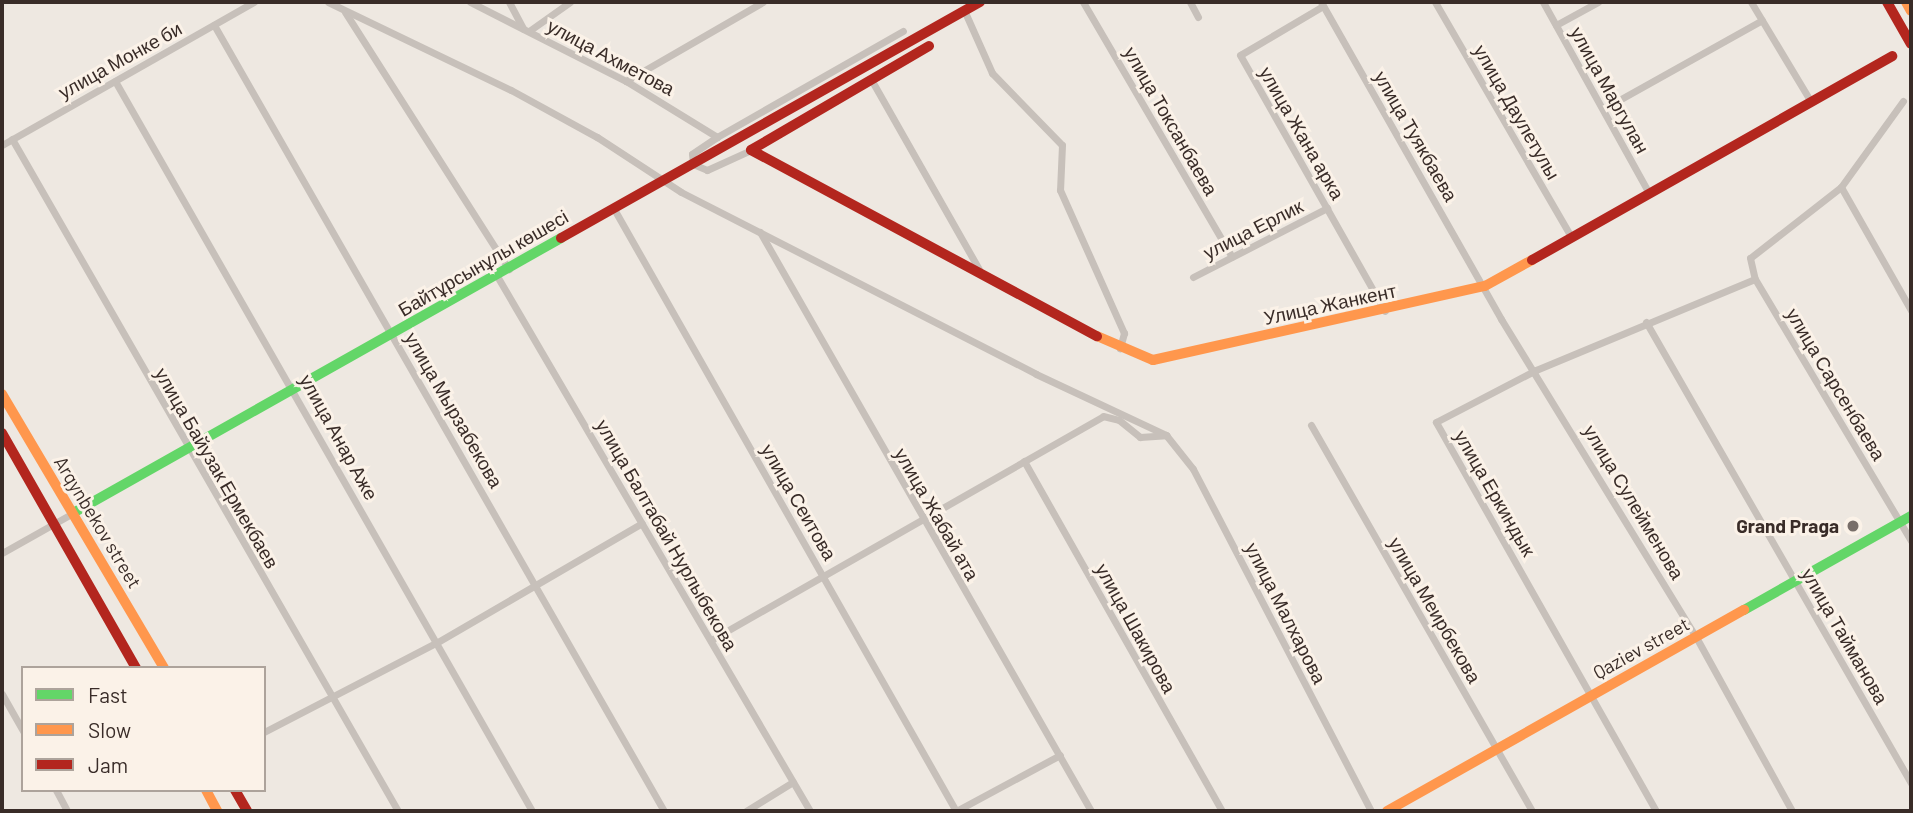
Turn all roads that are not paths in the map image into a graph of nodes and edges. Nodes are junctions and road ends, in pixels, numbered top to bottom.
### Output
1 (254, 2) edge
2 (328, 2) edge
3 (470, 2) edge
4 (509, 2) edge
5 (569, 2) edge
6 (763, 2) edge
7 (980, 2) edge
8 (1083, 2) edge
9 (1190, 2) edge
10 (1435, 2) edge
11 (1543, 2) edge
12 (1598, 2) edge
13 (1751, 2) edge
14 (1887, 2) edge
15 (1906, 2) edge
16 (1322, 4) edge
17 (964, 10) junction
18 (1911, 11) edge
19 (345, 12) junction
20 (1198, 17) dead end
21 (1762, 20) junction
22 (214, 25) junction
23 (1556, 25) junction
24 (526, 30) junction
25 (903, 30) dead end
26 (1911, 44) edge
27 (929, 46) dead end
28 (1892, 56) dead end
29 (115, 80) junction
30 (872, 80) junction
31 (626, 81) junction
32 (1811, 102) junction
33 (1903, 102) dead end
34 (1602, 109) junction
35 (717, 137) junction
36 (12, 139) junction
37 (2, 145) edge
38 (751, 150) junction
39 (693, 164) junction
40 (667, 179) junction
41 (1841, 187) junction
42 (1649, 193) junction
43 (1327, 208) junction
44 (614, 209) junction
45 (760, 231) junction
46 (1571, 237) junction
47 (1232, 257) junction
48 (509, 269) junction
49 (979, 270) junction
50 (497, 275) junction
51 (1193, 277) dead end
52 (1755, 279) junction
53 (1485, 286) junction
54 (1911, 310) edge
55 (1385, 311) junction
56 (1646, 322) junction
57 (392, 335) junction
58 (1120, 348) junction
59 (1536, 370) junction
60 (294, 391) junction
61 (2, 394) edge
62 (1311, 425) dead end
63 (2, 433) edge
64 (1166, 435) junction
65 (188, 451) junction
66 (1024, 461) junction
67 (73, 513) junction
68 (920, 519) junction
69 (1906, 519) edge
70 (55, 523) junction
71 (642, 523) junction
72 (1911, 541) edge
73 (2, 553) edge
74 (823, 575) junction
75 (1795, 581) junction
76 (536, 584) junction
77 (1696, 637) junction
78 (711, 640) junction
79 (436, 642) junction
80 (135, 666) edge
81 (163, 666) edge
82 (2, 694) edge
83 (332, 696) junction
84 (1592, 696) junction
85 (21, 727) edge
86 (266, 731) edge
87 (1498, 750) junction
88 (1060, 755) junction
89 (793, 782) junction
90 (1911, 783) edge
91 (57, 792) edge
92 (207, 792) edge
93 (236, 792) edge
94 (1392, 810) edge
95 (67, 811) edge
96 (217, 811) edge
97 (247, 811) edge
98 (398, 811) edge
99 (532, 811) edge
100 (664, 811) edge
101 (746, 811) edge
102 (810, 811) edge
103 (956, 811) edge
104 (1091, 811) edge
105 (1222, 811) edge
106 (1371, 811) edge
107 (1532, 811) edge
108 (1656, 811) edge
109 (1792, 811) edge

1 - 22 street, улица Монке би
2 - 19 street
3 - 24 street, улица Ахметова
4 - 24 street
5 - 24 street
6 - 31 street
7 - 17 street, Байтұрсынұлы көшесі
8 - 47 street, улица Токсанбаева
9 - 20 street
10 - 46 street, улица Даулетулы
11 - 23 street, улица Маргулан
12 - 23 street
13 - 21 street
14 - 26 street
15 - 18 street
16 - 43 street, улица Жана арка
16 - 53 street, улица Туякбаева
17 - 39 street, Байтұрсынұлы көшесі
17 - 58 street
19 - 40 street
19 - 48 street
21 - 32 street
21 - 34 street
22 - 29 street, улица Монке би
22 - 57 street, улица Мырзабекова
23 - 34 street, улица Маргулан
24 - 31 street, улица Ахметова
25 - 35 street
27 - 30 street
28 - 32 street, Улица Жанкент
29 - 36 street, улица Монке би
29 - 60 street, улица Анар Аже
30 - 38 street
30 - 49 street
31 - 35 street, улица Ахметова
32 - 42 street, Улица Жанкент
33 - 41 street
34 - 42 street, улица Маргулан
35 - 39 street
36 - 37 street, улица Монке би
36 - 65 street, улица Байузак Ермекбаев
38 - 39 street
38 - 49 street, Улица Жанкент
39 - 40 street, Байтұрсынұлы көшесі
40 - 44 street, Байтұрсынұлы көшесі
40 - 45 street
41 - 52 street
41 - 54 street
42 - 46 street, Улица Жанкент
43 - 47 street, улица Ерлик
43 - 55 street, улица Жана арка
44 - 48 street, Байтұрсынұлы көшесі
44 - 74 street, улица Сеитова
45 - 64 street
45 - 68 street, улица Жабай ата
46 - 53 street, Улица Жанкент
47 - 51 street, улица Ерлик
48 - 50 street, Байтұрсынұлы көшесі
49 - 58 street, Улица Жанкент
50 - 57 street, Байтұрсынұлы көшесі
50 - 71 street, улица Балтабай Нурлыбекова
52 - 56 street, улица Еркиндык
52 - 69 street, улица Сарсенбаева
53 - 55 street, Улица Жанкент
53 - 59 street, улица Сулейменова
55 - 58 street, Улица Жанкент
56 - 59 street, улица Еркиндык
56 - 75 street, улица Тайманова
57 - 60 street, Байтұрсынұлы көшесі
57 - 76 street, улица Мырзабекова
59 - 77 street, улица Сулейменова
59 - 84 street, улица Еркиндык
60 - 65 street, Байтұрсынұлы көшесі
60 - 79 street, улица Анар Аже
61 - 67 street, Arqynbekov street
62 - 87 street, улица Меирбекова
63 - 70 street, Arqynbekov street
64 - 66 street
64 - 106 street, улица Малхарова
65 - 67 street, Байтұрсынұлы көшесі
65 - 83 street, улица Байузак Ермекбаев
66 - 68 street
66 - 105 street, улица Шакирова
67 - 70 street, Байтұрсынұлы көшесі
67 - 81 street, Arqynbekov street
68 - 74 street
68 - 88 street, улица Жабай ата
69 - 72 street, улица Сарсенбаева
69 - 75 street, Qaziev street
70 - 73 street, Байтұрсынұлы көшесі
70 - 80 street, Arqynbekov street
71 - 76 street
71 - 78 street, улица Балтабай Нурлыбекова
74 - 78 street
74 - 103 street, улица Сеитова
75 - 77 street, Qaziev street
75 - 90 street, улица Тайманова
76 - 79 street
76 - 100 street, улица Мырзабекова
77 - 84 street, Qaziev street
77 - 109 street, улица Сулейменова
78 - 89 street, улица Балтабай Нурлыбекова
79 - 83 street
79 - 99 street, улица Анар Аже
82 - 85 street
83 - 86 street
83 - 98 street, улица Байузак Ермекбаев
84 - 87 street, Qaziev street
84 - 108 street, улица Еркиндык
87 - 94 street, Qaziev street
87 - 107 street, улица Меирбекова
88 - 103 street, улица Сеитова
88 - 104 street, улица Жабай ата
89 - 101 street
89 - 102 street, улица Балтабай Нурлыбекова
91 - 95 street
92 - 96 street
93 - 97 street

